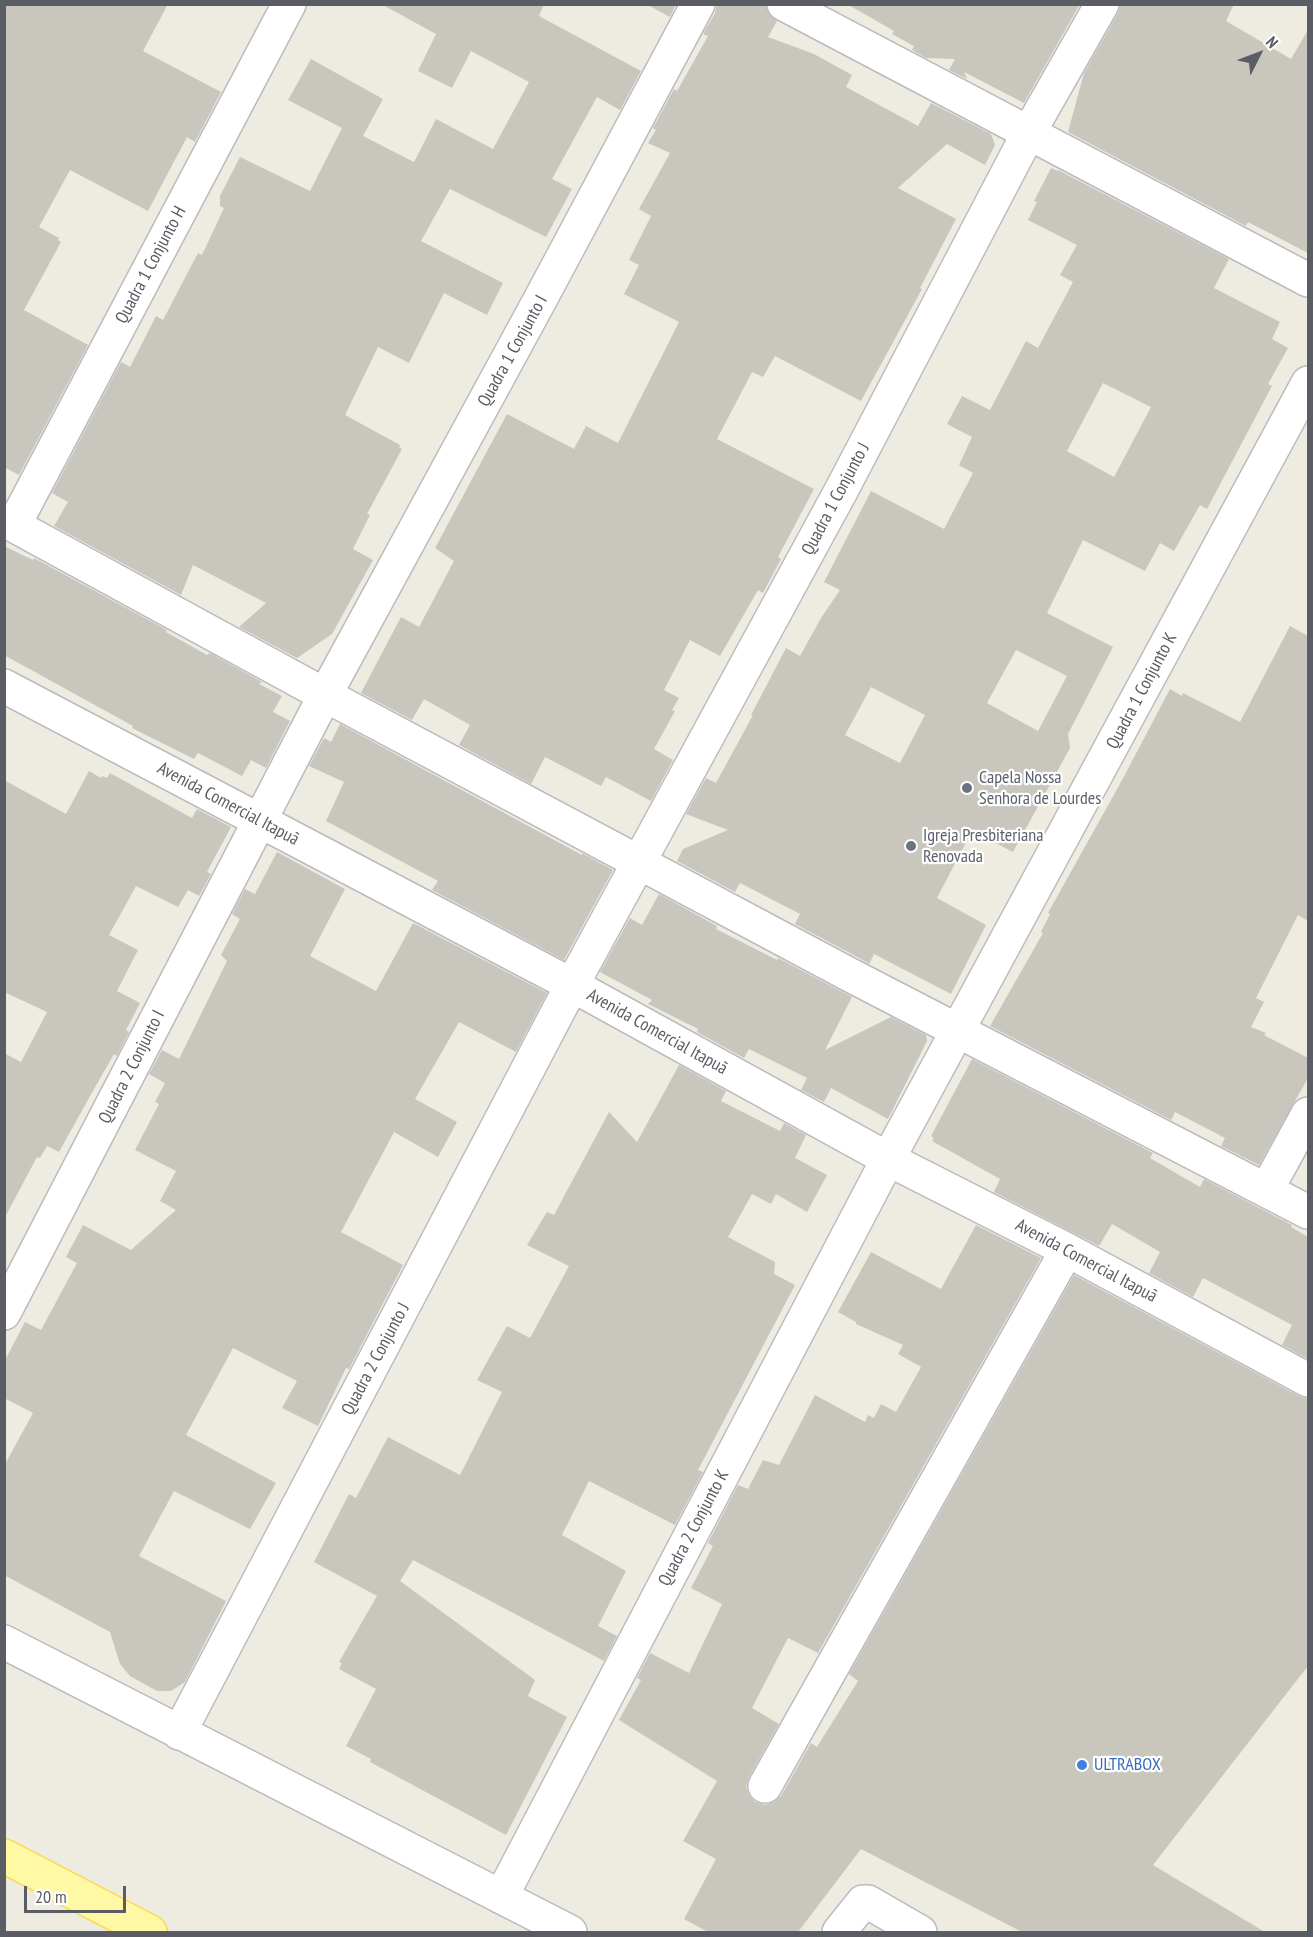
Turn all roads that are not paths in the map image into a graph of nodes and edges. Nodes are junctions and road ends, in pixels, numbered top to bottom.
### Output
1 (289, 4) edge
2 (698, 4) edge
3 (784, 4) edge
4 (1102, 4) edge
5 (1029, 134) junction
6 (1308, 280) edge
7 (1308, 383) edge
8 (9, 523) edge
9 (4, 686) edge
10 (325, 695) junction
11 (260, 821) junction
12 (640, 862) junction
13 (572, 986) junction
14 (958, 1030) junction
15 (1308, 1114) edge
16 (888, 1159) junction
17 (1267, 1189) junction
18 (1308, 1212) edge
19 (1067, 1250) junction
20 (4, 1313) edge
21 (1308, 1380) edge
22 (4, 1642) edge
23 (179, 1733) junction
24 (765, 1786) dead end
25 (4, 1856) edge
26 (501, 1897) junction
27 (150, 1932) edge
28 (570, 1932) edge
29 (839, 1932) edge
30 (920, 1932) edge

1 - 8 street, Quadra 1 Conjunto H
2 - 10 street, Quadra 1 Conjunto I
3 - 5 street
4 - 5 street, Quadra 1 Conjunto J
5 - 6 street
5 - 12 street, Quadra 1 Conjunto J
7 - 14 street, Quadra 1 Conjunto K
8 - 10 street
9 - 11 street, Avenida Comercial Itapuã
10 - 11 street, Quadra 1 Conjunto I
10 - 12 street
11 - 13 street, Avenida Comercial Itapuã
11 - 20 street, Quadra 2 Conjunto I
12 - 13 street, Quadra 1 Conjunto J
12 - 14 street
13 - 16 street, Avenida Comercial Itapuã
13 - 23 street, Quadra 2 Conjunto J
14 - 16 street, Quadra 1 Conjunto K
14 - 17 street
15 - 17 street
16 - 19 street, Avenida Comercial Itapuã
16 - 26 street, Quadra 2 Conjunto K
17 - 18 street
19 - 21 street, Avenida Comercial Itapuã
19 - 24 street
22 - 23 street
23 - 26 street
25 - 27 main road
26 - 28 street
29 - 30 street

